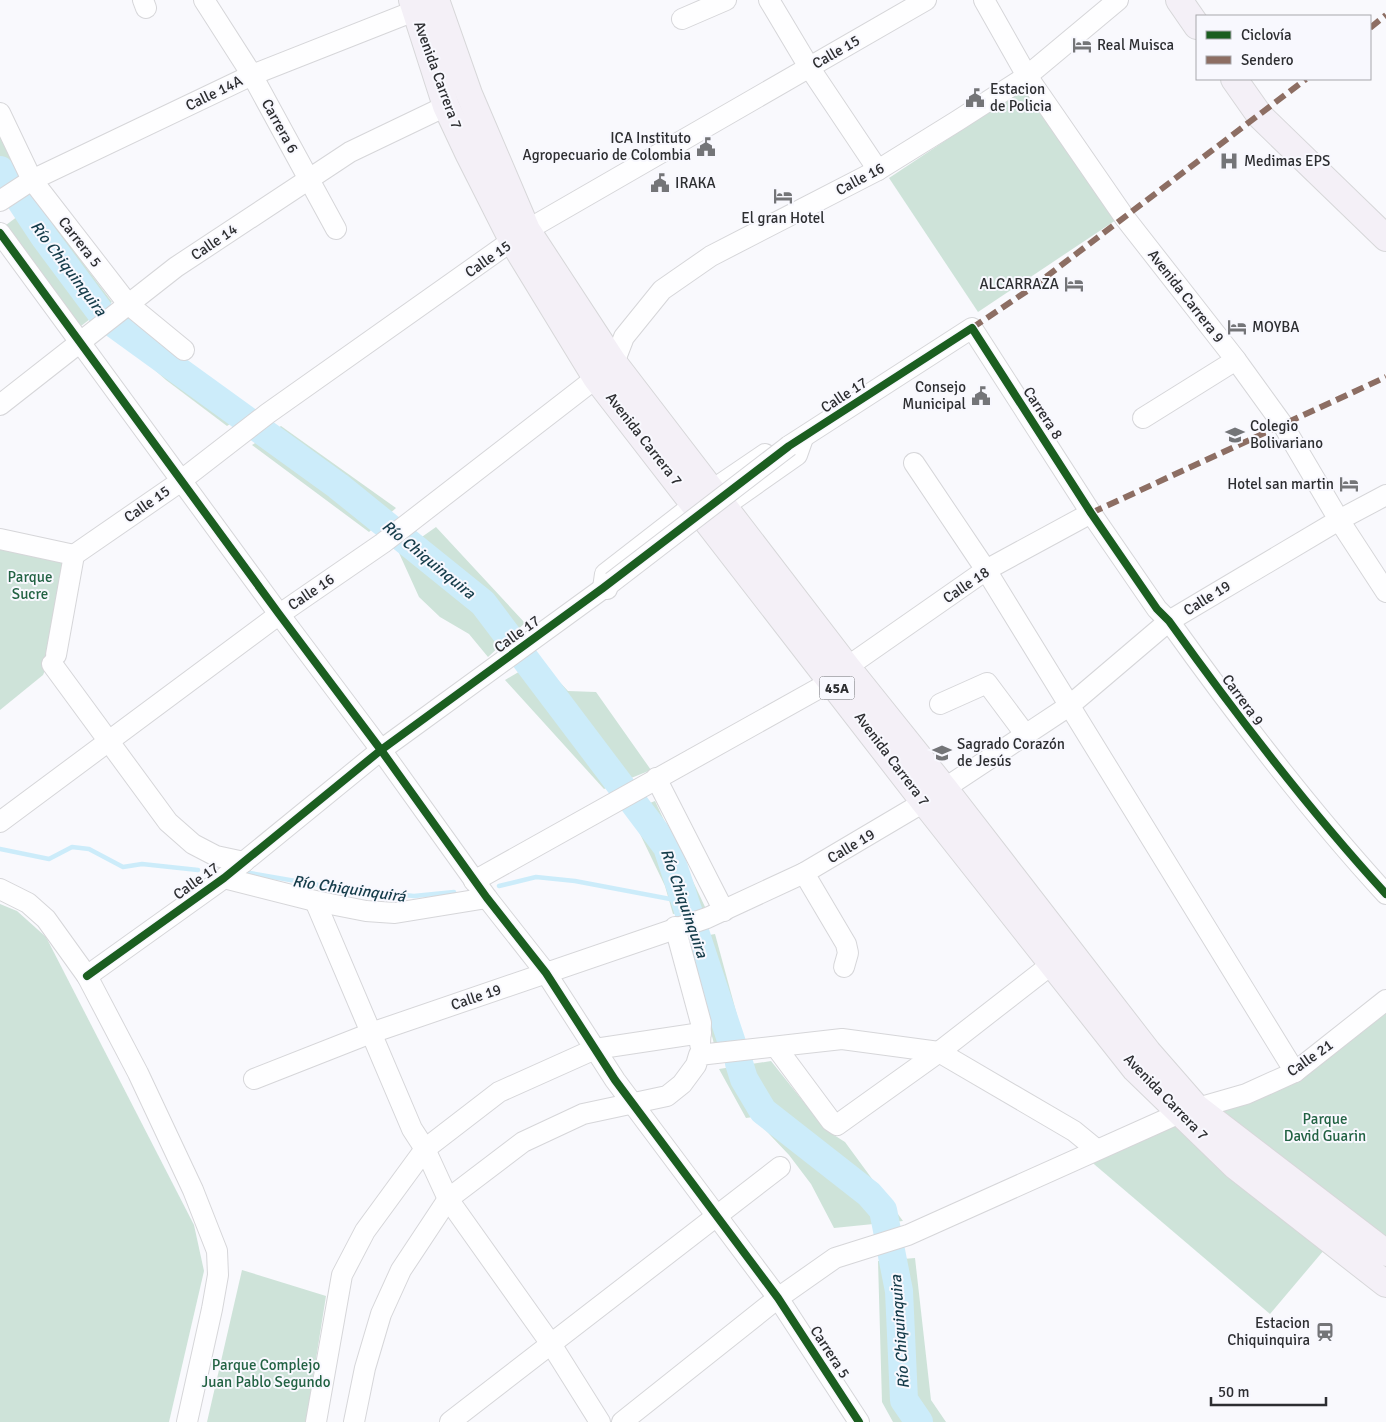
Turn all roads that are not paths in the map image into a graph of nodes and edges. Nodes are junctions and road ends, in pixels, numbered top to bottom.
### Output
1 (204, 0) edge
2 (726, 0) edge
3 (769, 0) edge
4 (926, 0) edge
5 (984, 0) edge
6 (1118, 0) edge
7 (1179, 0) edge
8 (425, 3) edge
9 (682, 19) dead end
10 (1196, 25) edge
11 (809, 67) junction
12 (252, 75) junction
13 (1026, 76) junction
14 (1235, 80) edge
15 (446, 106) junction
16 (0, 113) edge
17 (878, 170) junction
18 (310, 179) junction
19 (27, 183) junction
20 (2, 199) edge
21 (336, 229) dead end
22 (0, 233) edge
23 (520, 236) junction
24 (1386, 238) edge
25 (116, 314) junction
26 (972, 328) joint
27 (79, 343) junction
28 (184, 350) dead end
29 (1236, 360) junction
30 (605, 370) junction
31 (0, 405) edge
32 (1143, 418) dead end
33 (796, 442) junction
34 (914, 463) dead end
35 (182, 480) junction
36 (1386, 495) edge
37 (710, 505) junction
38 (1091, 513) junction
39 (1339, 520) junction
40 (0, 539) edge
41 (74, 555) junction
42 (986, 570) junction
43 (608, 585) junction
44 (1386, 592) edge
45 (279, 614) junction
46 (1169, 621) junction
47 (839, 674) junction
48 (940, 704) dead end
49 (1069, 706) junction
50 (1025, 734) junction
51 (108, 743) junction
52 (381, 750) junction
53 (649, 782) junction
54 (934, 795) junction
55 (0, 822) edge
56 (244, 862) junction
57 (804, 873) junction
58 (224, 878) junction
59 (474, 881) junction
60 (0, 889) edge
61 (1386, 894) edge
62 (487, 898) junction
63 (315, 901) junction
64 (716, 914) junction
65 (679, 926) junction
66 (1052, 964) junction
67 (844, 966) dead end
68 (546, 973) junction
69 (87, 976) junction
70 (1386, 1000) edge
71 (371, 1033) junction
72 (701, 1033) junction
73 (776, 1047) junction
74 (595, 1049) junction
75 (940, 1052) junction
76 (708, 1055) junction
77 (1295, 1072) junction
78 (254, 1079) dead end
79 (631, 1102) junction
80 (1188, 1110) junction
81 (425, 1149) junction
82 (1096, 1149) junction
83 (780, 1168) dead end
84 (448, 1199) junction
85 (716, 1216) junction
86 (1386, 1253) edge
87 (1386, 1284) edge
88 (778, 1298) junction
89 (551, 1344) junction
90 (187, 1422) edge
91 (316, 1422) edge
92 (354, 1422) edge
93 (450, 1422) edge
94 (600, 1422) edge
95 (622, 1422) edge
96 (859, 1422) edge

1 - 12 street, Carrera 6
2 - 9 street
3 - 11 street
4 - 11 street, Calle 15
5 - 13 street, Avenida Carrera 9
6 - 13 street, Calle 16
7 - 10 main road
8 - 12 street, Calle 14A
8 - 15 main road, Avenida Carrera 7 / 45A
8 - 23 main road, Avenida Carrera 7 / 45A
11 - 17 street
11 - 23 street, Calle 15
12 - 18 street, Carrera 6
12 - 19 street, Calle 14A
13 - 17 street, Calle 16
13 - 29 street, Avenida Carrera 9
14 - 24 main road
15 - 18 street, Calle 14
15 - 23 main road, Avenida Carrera 7 / 45A
16 - 19 street, Carrera 5
17 - 30 street, Calle 16
18 - 21 street, Carrera 6
18 - 25 street, Calle 14
19 - 20 street, Calle 14A
19 - 25 street, Carrera 5
22 - 27 street, Carrera 5
23 - 30 main road, Avenida Carrera 7 / 45A
23 - 35 street, Calle 15
25 - 27 street, Calle 14
25 - 28 street, Carrera 5
26 - 33 street, Calle 17
26 - 38 street, Carrera 8
27 - 31 street, Calle 14
27 - 35 street, Carrera 5
29 - 32 street
29 - 39 street, Avenida Carrera 9
30 - 37 main road, Avenida Carrera 7 / 45A
30 - 45 street, Calle 16
33 - 37 street, Calle 17
33 - 43 street, Calle 17, bridge
34 - 42 street
35 - 41 street, Calle 15
35 - 45 street, Carrera 5
36 - 39 street, Calle 19
37 - 43 street, Calle 17
37 - 47 main road, Avenida Carrera 7 / 45A
38 - 42 street, Calle 18
38 - 46 street, Carrera 9
39 - 44 street, Avenida Carrera 9
39 - 46 street, Calle 19
40 - 41 street
41 - 51 street
42 - 47 street, Calle 18
42 - 49 street
43 - 52 street, Calle 17
45 - 51 street, Calle 16
45 - 52 street, Carrera 5
46 - 49 street, Calle 19
46 - 61 street, Carrera 9
47 - 53 street, Calle 18
47 - 54 main road, Avenida Carrera 7 / 45A
48 - 50 street
49 - 50 street, Calle 19
49 - 77 street
50 - 54 street, Calle 19
51 - 55 street, Calle 16
51 - 56 street
52 - 56 street, Calle 17
52 - 59 street, Carrera 5
53 - 59 street, Calle 18
53 - 64 street
54 - 57 street, Calle 19
54 - 66 main road, Avenida Carrera 7 / 45A
54 - 80 main road, Avenida Carrera 7 / 45A
56 - 58 street, Calle 17
57 - 64 street, Calle 19
57 - 67 street
58 - 63 street
58 - 69 street, Calle 17
59 - 62 street, Carrera 5
60 - 69 street
62 - 63 street
62 - 68 street, Carrera 5
63 - 71 street
64 - 65 street, Calle 19
65 - 68 street, Calle 19
65 - 72 street
66 - 75 street
66 - 80 main road, Avenida Carrera 7 / 45A
68 - 71 street, Calle 19
68 - 74 street, Carrera 5
69 - 90 street
70 - 77 street, Calle 21
71 - 78 street, Calle 19
71 - 81 street
72 - 74 street
72 - 76 street
73 - 75 street
73 - 75 street
73 - 76 street
74 - 79 street, Carrera 5
74 - 81 street
75 - 82 street
76 - 79 street
77 - 80 street, Calle 21
79 - 84 street
79 - 85 street, Carrera 5
80 - 82 street, Calle 21
80 - 86 main road, Avenida Carrera 7 / 45A
80 - 87 main road, Avenida Carrera 7 / 45A
81 - 84 street
81 - 91 street
82 - 88 street, Calle 21
83 - 85 street
84 - 89 street
84 - 92 street
85 - 88 street, Carrera 5
85 - 89 street
88 - 95 street, Calle 21
88 - 96 street, Carrera 5
89 - 93 street
89 - 94 street

